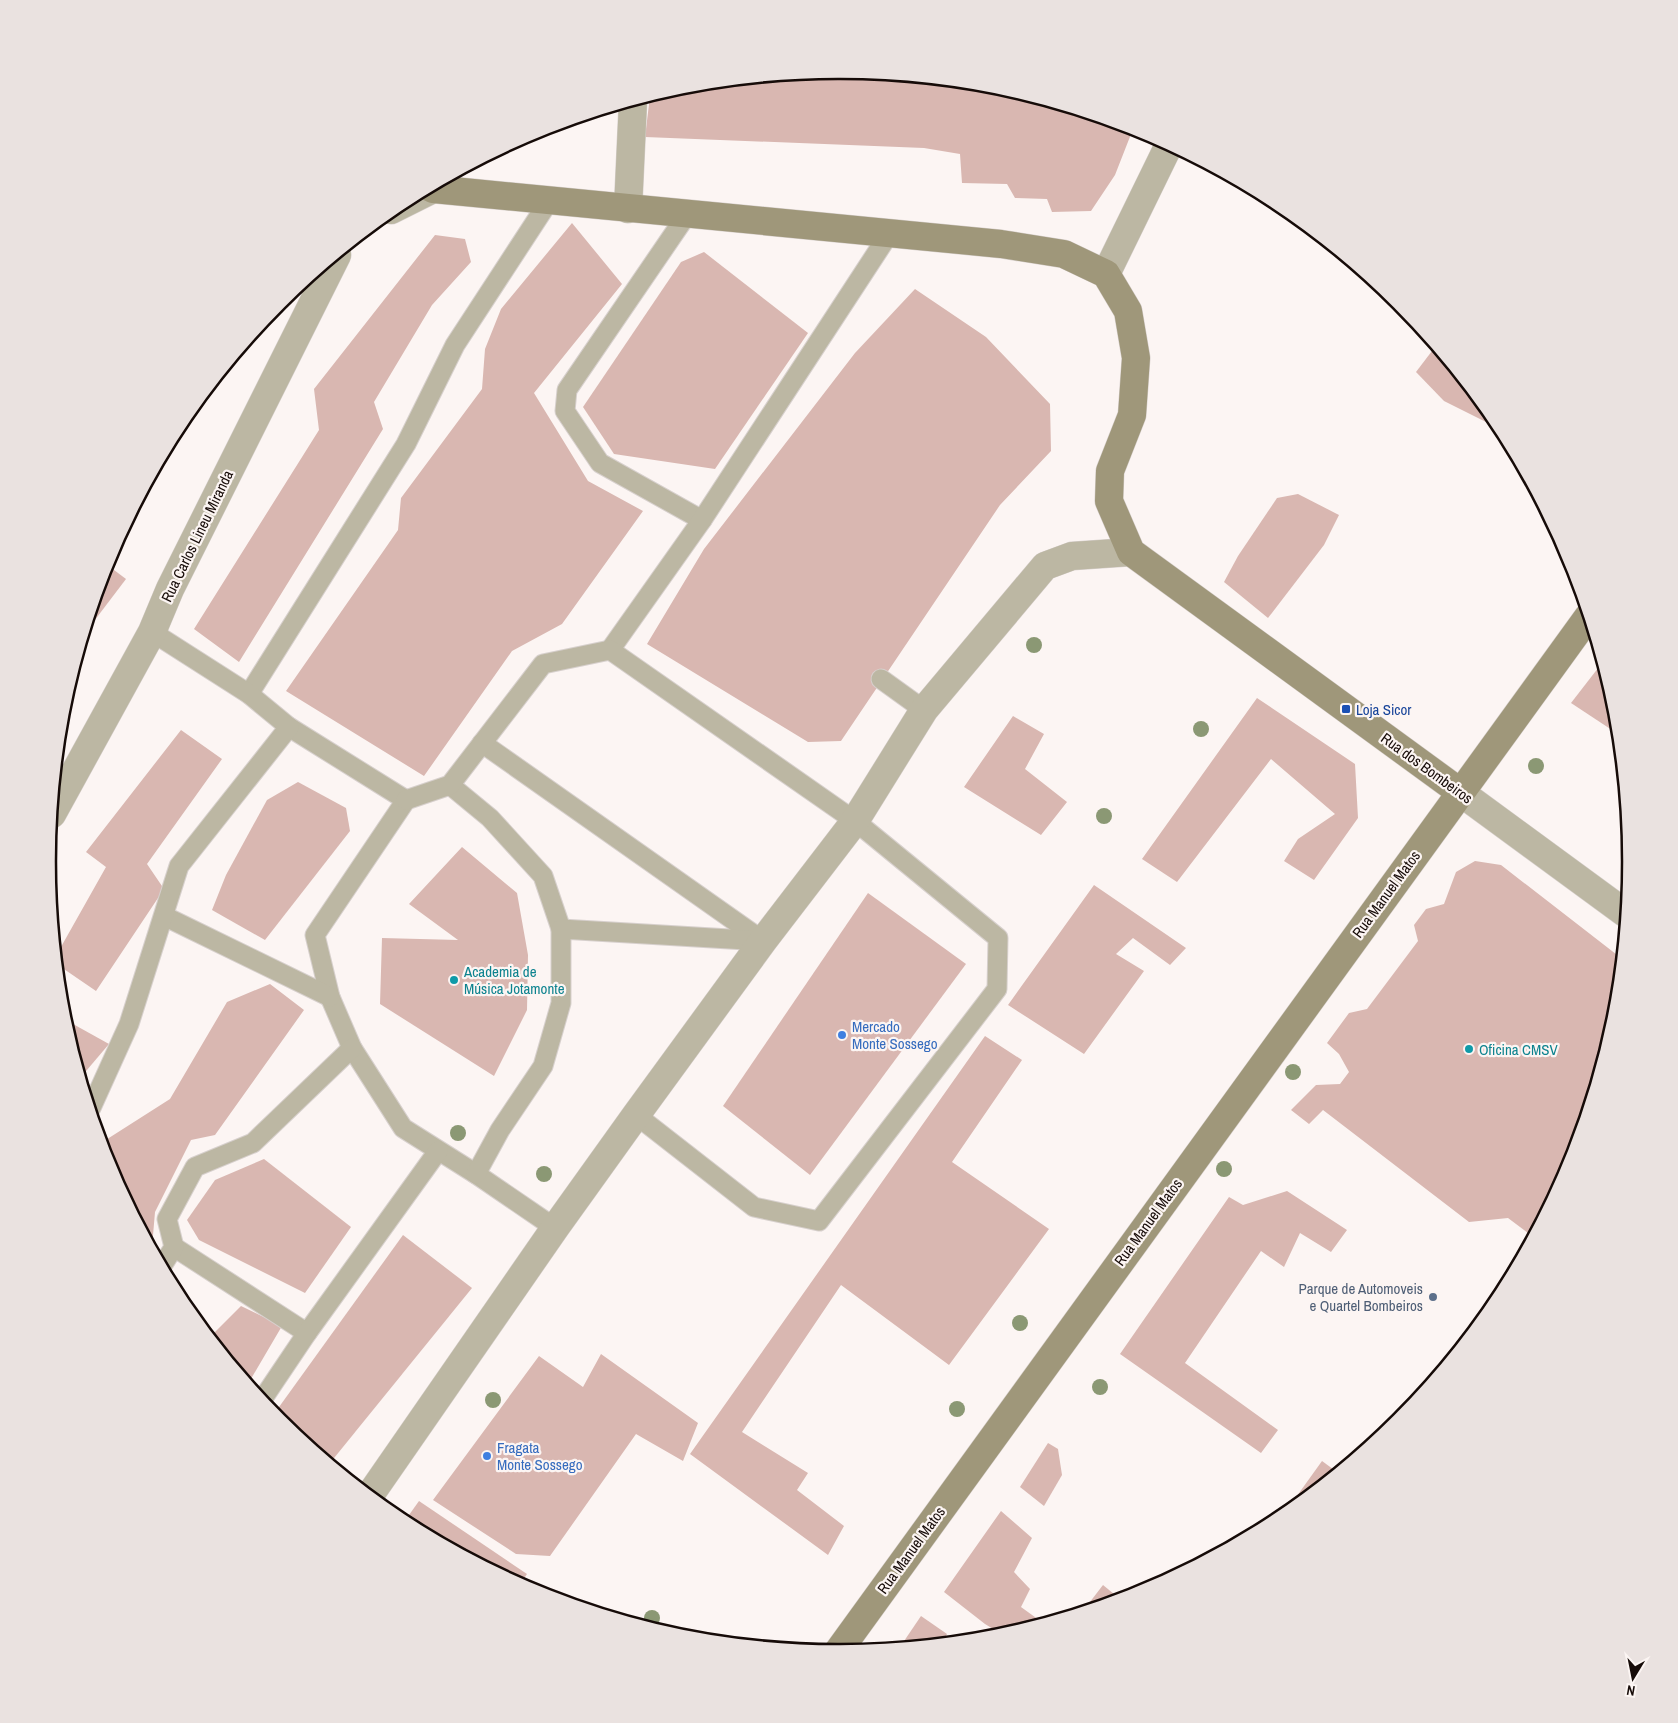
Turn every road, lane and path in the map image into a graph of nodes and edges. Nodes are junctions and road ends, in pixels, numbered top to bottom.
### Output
1 (633, 106) edge
2 (1166, 150) edge
3 (440, 189) edge
4 (549, 201) junction
5 (628, 208) junction
6 (688, 213) junction
7 (889, 234) junction
8 (332, 266) edge
9 (1106, 274) junction
10 (702, 520) junction
11 (1131, 552) junction
12 (1584, 623) edge
13 (152, 632) junction
14 (610, 650) junction
15 (881, 679) dead end
16 (249, 694) junction
17 (924, 710) junction
18 (289, 727) junction
19 (482, 744) junction
20 (450, 784) junction
21 (1460, 792) junction
22 (406, 800) junction
23 (59, 802) edge
24 (854, 821) junction
25 (1620, 909) edge
26 (164, 916) junction
27 (561, 929) junction
28 (763, 941) junction
29 (330, 997) junction
30 (352, 1048) junction
31 (94, 1101) edge
32 (636, 1115) junction
33 (438, 1151) junction
34 (476, 1174) junction
35 (555, 1228) junction
36 (174, 1247) junction
37 (166, 1260) edge
38 (307, 1333) junction
39 (266, 1394) edge
40 (373, 1490) edge
41 (844, 1644) edge

1 - 5 street
2 - 9 street
3 - 4 main road
4 - 5 main road
4 - 16 lane
5 - 6 main road
6 - 7 main road
6 - 10 lane
7 - 9 main road
7 - 10 lane
8 - 13 street, Rua Carlos Lineu Miranda
9 - 11 main road
10 - 14 lane
11 - 17 street
11 - 21 main road, Rua dos Bombeiros
12 - 21 main road, Rua Manuel Matos
13 - 16 lane
13 - 23 street, Rua Carlos Lineu Miranda
14 - 19 lane
14 - 24 lane
15 - 17 lane
16 - 18 lane
17 - 24 street
18 - 22 lane
18 - 26 lane
19 - 20 lane
19 - 28 lane
20 - 22 lane
20 - 27 lane
21 - 25 street, Rua dos Bombeiros
21 - 41 main road, Rua Manuel Matos
22 - 29 lane
24 - 28 street
24 - 32 lane
26 - 29 lane
26 - 31 lane
27 - 28 lane
27 - 34 lane
28 - 32 street
29 - 30 lane
30 - 33 lane
30 - 36 lane
32 - 35 street
33 - 34 lane
33 - 38 lane
34 - 35 lane
35 - 40 street
36 - 37 lane
36 - 38 lane
38 - 39 lane

